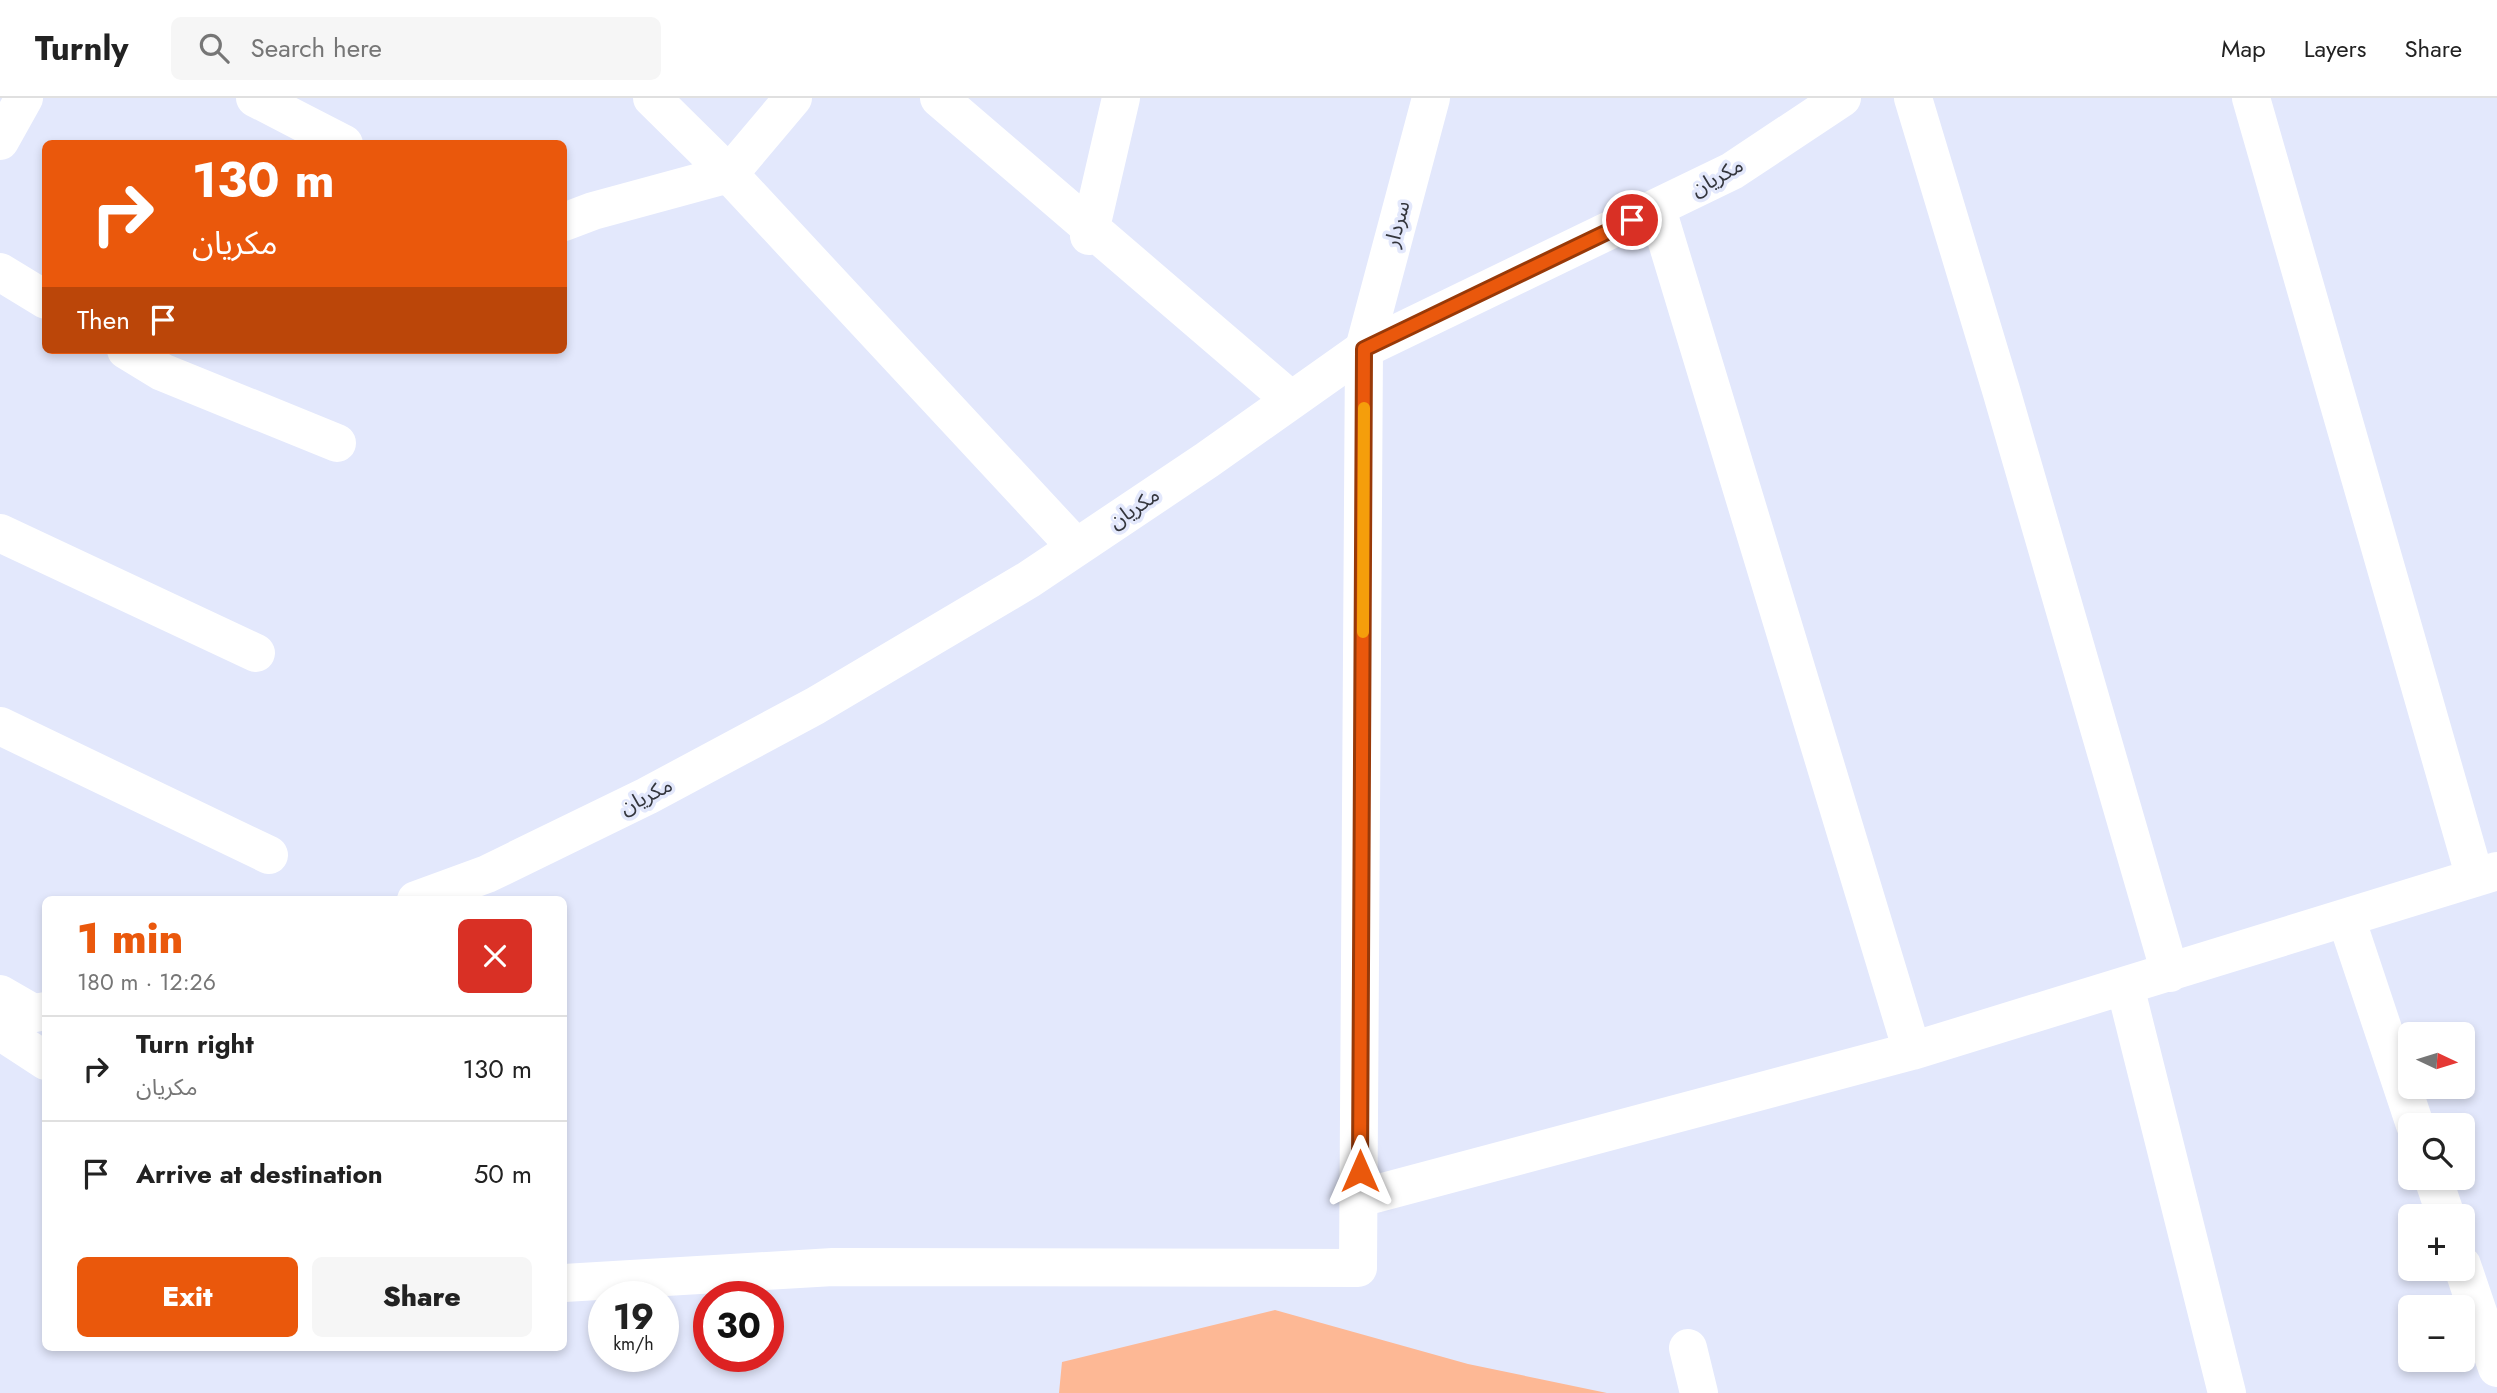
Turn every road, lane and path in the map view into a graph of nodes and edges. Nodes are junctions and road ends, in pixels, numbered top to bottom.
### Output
1 (24, 98) edge
2 (255, 98) edge
3 (652, 98) edge
4 (793, 98) edge
5 (939, 98) edge
6 (1121, 98) edge
7 (1431, 98) edge
8 (1842, 98) edge
9 (1913, 98) edge
10 (2250, 98) edge
11 (336, 140) edge
12 (0, 141) edge
13 (729, 174) junction
14 (1657, 209) junction
15 (567, 221) edge
16 (1090, 232) junction
17 (0, 272) edge
18 (42, 298) edge
19 (1364, 349) junction
20 (133, 354) edge
21 (1292, 400) junction
22 (337, 443) dead end
23 (0, 533) edge
24 (1076, 547) junction
25 (256, 653) dead end
26 (0, 726) edge
27 (269, 855) dead end
28 (2486, 874) edge
29 (427, 896) edge
30 (2346, 918) junction
31 (2169, 973) junction
32 (2124, 986) junction
33 (0, 994) edge
34 (26, 1014) edge
35 (0, 1031) edge
36 (1912, 1051) junction
37 (42, 1058) edge
38 (2411, 1113) edge
39 (1360, 1198) junction
40 (2467, 1281) edge
41 (567, 1283) edge
42 (1688, 1348) dead end
43 (2497, 1368) edge
44 (1699, 1393) edge
45 (2227, 1393) edge

1 - 12 street
2 - 11 street
3 - 13 street
4 - 13 street
5 - 16 street
6 - 16 street
7 - 19 street, سردار
8 - 14 street, مکریان
9 - 31 street
10 - 28 street
13 - 15 street
13 - 24 street
14 - 19 street, مکریان
14 - 36 street
16 - 21 street
17 - 18 street
19 - 21 street, مکریان
19 - 39 street, سردار
20 - 22 street
21 - 24 street, مکریان
23 - 25 street
24 - 29 street, مکریان
26 - 27 street
28 - 30 street
30 - 31 street
30 - 38 street
31 - 32 street
32 - 36 street
32 - 45 street
33 - 34 street
35 - 37 street
36 - 39 street
39 - 41 street, سردار
40 - 43 street
42 - 44 street

